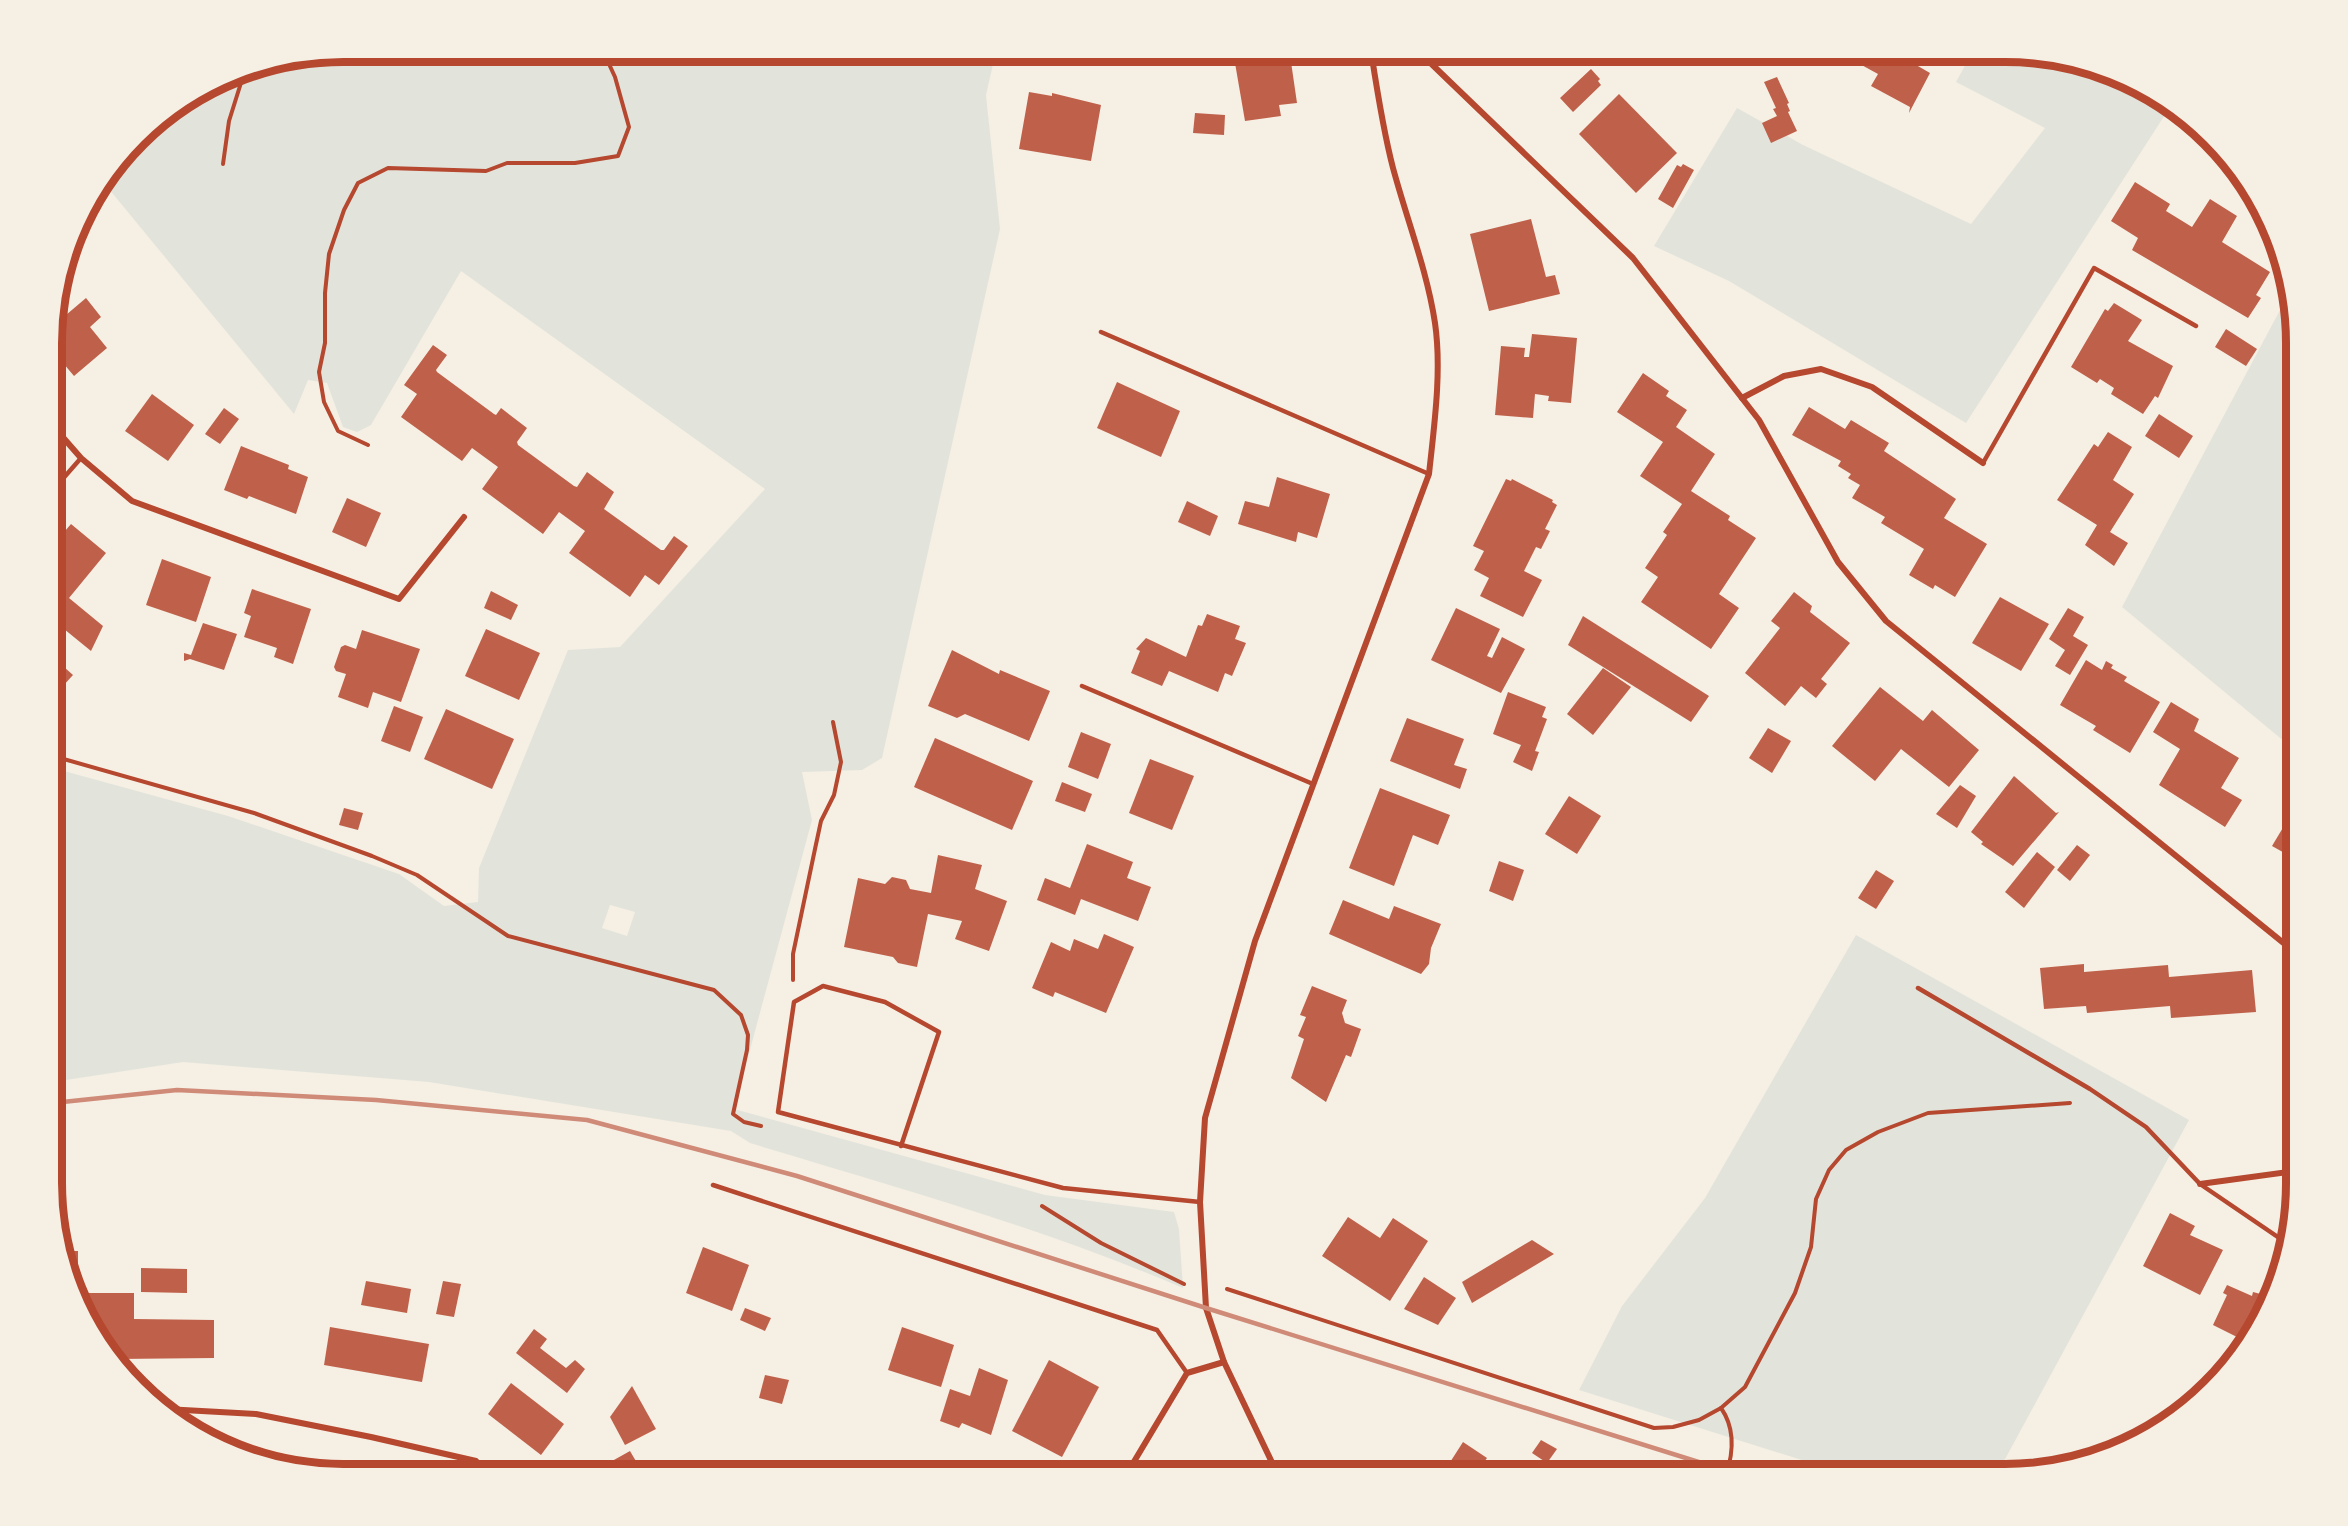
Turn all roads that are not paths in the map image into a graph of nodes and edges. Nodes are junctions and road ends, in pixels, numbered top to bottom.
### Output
1 (1373, 62) edge
2 (1429, 62) edge
3 (2196, 326) dead end
4 (1101, 332) dead end
5 (1742, 398) junction
6 (62, 437) edge
7 (81, 459) junction
8 (1983, 463) joint
9 (1429, 474) junction
10 (62, 480) edge
11 (464, 518) dead end
12 (1082, 686) dead end
13 (1313, 784) junction
14 (2286, 945) edge
15 (1918, 988) dead end
16 (901, 1146) junction
17 (2286, 1172) edge
18 (2200, 1184) junction
19 (713, 1185) dead end
20 (1200, 1202) junction
21 (2281, 1239) edge
22 (1224, 1362) junction
23 (1187, 1372) junction
24 (175, 1410) edge
25 (479, 1464) edge
26 (1133, 1464) edge
27 (1273, 1464) edge

1 - 9 street
2 - 5 street
3 - 8 lane
4 - 9 lane
5 - 8 street
5 - 14 street
6 - 7 street
7 - 10 lane
7 - 11 street
9 - 13 street
12 - 13 lane
13 - 20 street
15 - 18 lane
16 - 16 lane
16 - 20 lane
17 - 18 street
18 - 21 lane
19 - 23 lane
20 - 22 street
22 - 23 street
22 - 27 street
23 - 26 street
24 - 25 street

